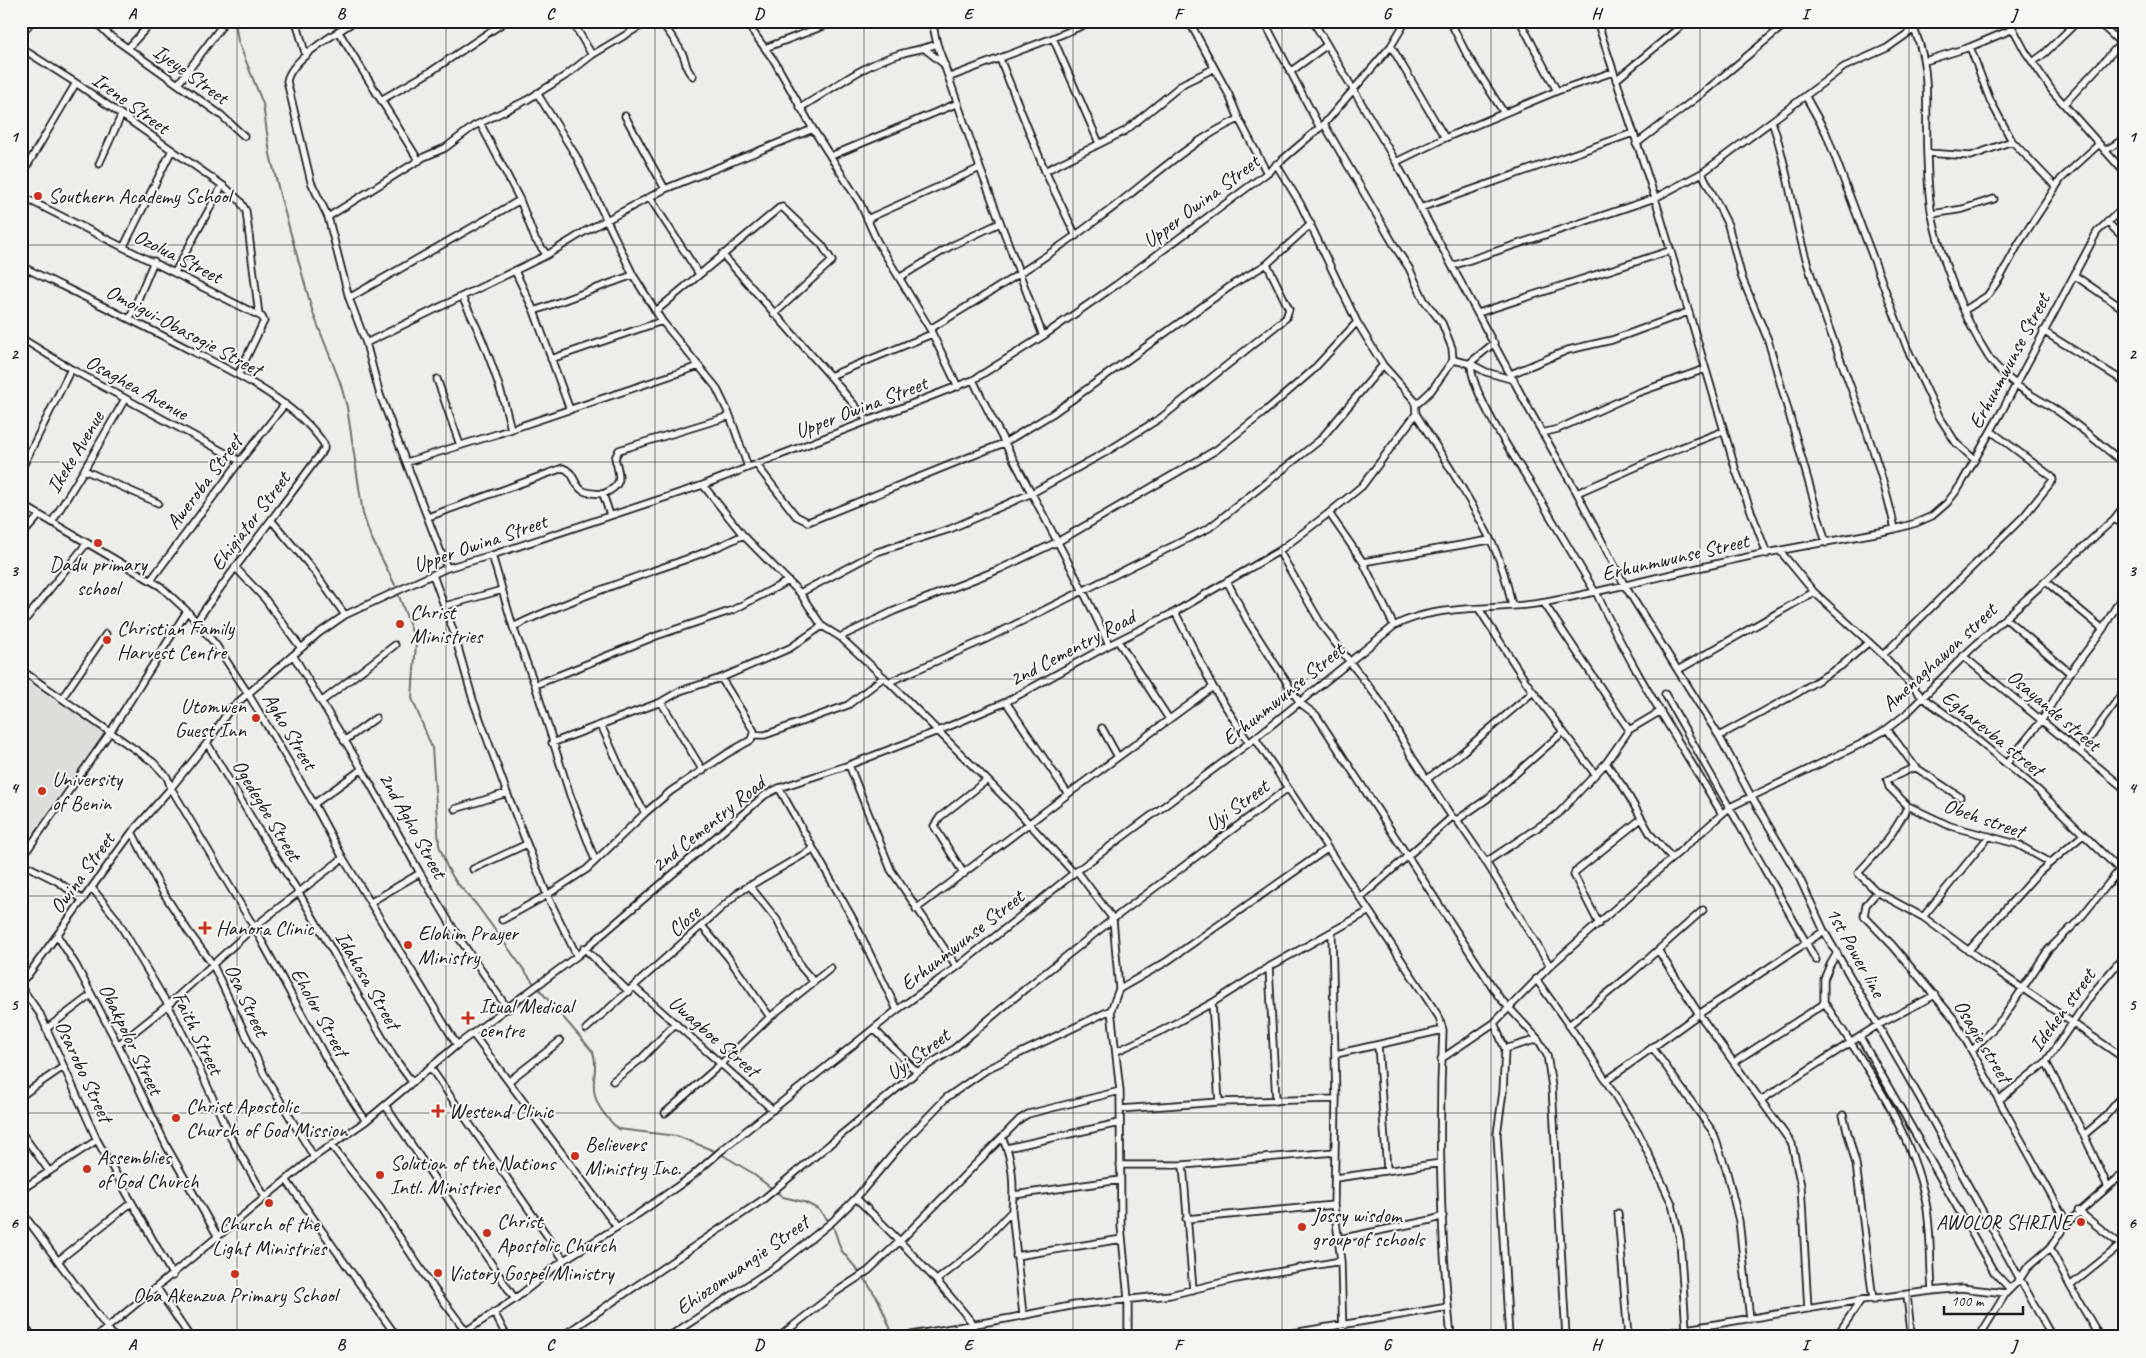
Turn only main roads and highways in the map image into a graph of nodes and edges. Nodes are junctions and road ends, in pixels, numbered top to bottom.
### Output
1 (30, 21) edge
2 (21, 32) edge

1 - 2 main road

